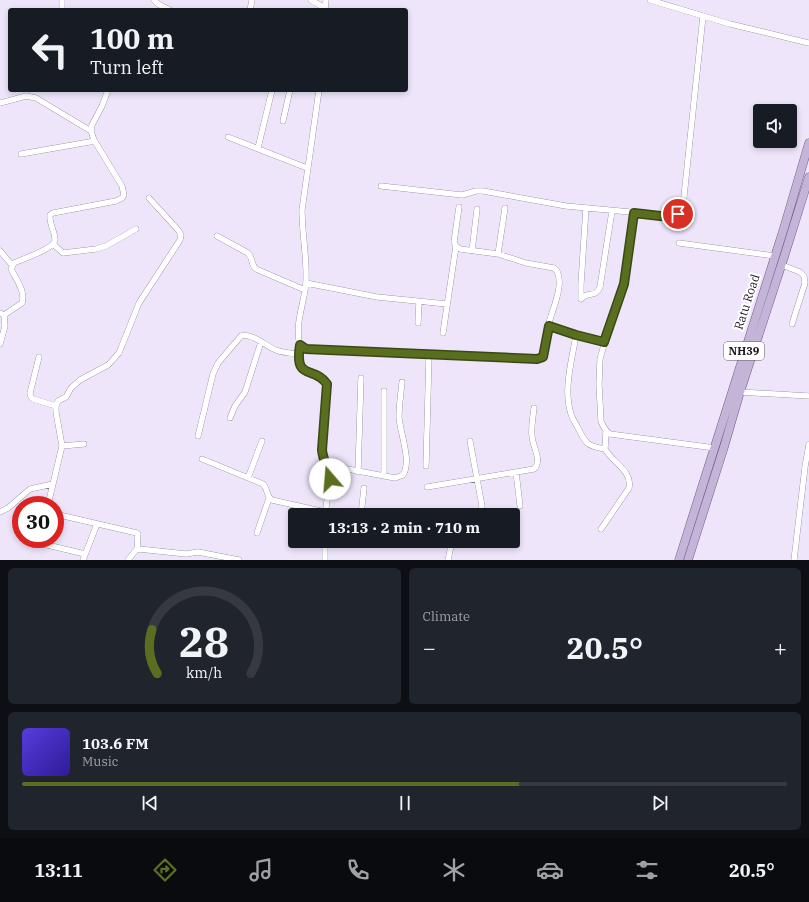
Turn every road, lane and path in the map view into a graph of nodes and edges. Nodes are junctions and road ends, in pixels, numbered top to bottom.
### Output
1 (154, 0) edge
2 (310, 0) edge
3 (650, 0) edge
4 (166, 8) edge
5 (323, 8) edge
6 (703, 16) junction
7 (809, 43) edge
8 (107, 92) edge
9 (272, 92) edge
10 (290, 92) edge
11 (319, 92) edge
12 (0, 103) edge
13 (283, 122) dead end
14 (91, 131) junction
15 (228, 137) dead end
16 (95, 141) junction
17 (809, 143) edge
18 (258, 148) junction
19 (21, 154) dead end
20 (308, 168) junction
21 (809, 177) edge
22 (381, 186) dead end
23 (149, 198) dead end
24 (459, 207) dead end
25 (505, 208) dead end
26 (586, 208) junction
27 (477, 209) dead end
28 (612, 211) junction
29 (634, 213) junction
30 (136, 229) dead end
31 (217, 236) dead end
32 (679, 243) dead end
33 (54, 244) junction
34 (456, 246) junction
35 (0, 251) edge
36 (472, 251) junction
37 (498, 254) junction
38 (775, 256) junction
39 (12, 265) junction
40 (782, 265) junction
41 (306, 283) junction
42 (305, 290) junction
43 (419, 302) junction
44 (447, 304) junction
45 (2, 314) edge
46 (418, 324) dead end
47 (792, 324) dead end
48 (549, 326) junction
49 (443, 332) dead end
50 (576, 335) junction
51 (261, 342) junction
52 (604, 342) junction
53 (0, 344) edge
54 (300, 345) junction
55 (298, 354) junction
56 (429, 355) junction
57 (39, 357) dead end
58 (361, 378) dead end
59 (402, 382) dead end
60 (384, 391) dead end
61 (740, 392) junction
62 (809, 396) edge
63 (56, 406) junction
64 (534, 408) dead end
65 (230, 418) dead end
66 (606, 431) junction
67 (198, 436) dead end
68 (262, 441) dead end
69 (470, 441) dead end
70 (84, 444) dead end
71 (809, 444) edge
72 (62, 446) junction
73 (715, 448) junction
74 (605, 449) junction
75 (202, 459) dead end
76 (326, 465) junction
77 (426, 466) dead end
78 (358, 472) junction
79 (516, 472) junction
80 (384, 476) junction
81 (248, 478) junction
82 (477, 479) junction
83 (53, 484) junction
84 (428, 487) dead end
85 (364, 488) dead end
86 (50, 496) edge
87 (269, 498) junction
88 (520, 506) dead end
89 (305, 508) edge
90 (326, 508) edge
91 (362, 508) edge
92 (482, 508) edge
93 (0, 512) edge
94 (64, 516) edge
95 (97, 524) junction
96 (601, 529) dead end
97 (257, 533) dead end
98 (56, 548) edge
99 (325, 548) edge
100 (451, 548) edge
101 (137, 550) junction
102 (84, 557) edge
103 (128, 560) edge
104 (239, 560) edge
105 (325, 560) edge
106 (448, 560) edge
107 (679, 560) edge
108 (688, 560) edge
109 (794, 560) edge

1 - 4 street
2 - 5 street
3 - 6 street
6 - 7 street
6 - 29 street
8 - 14 street
9 - 18 street
10 - 13 street
11 - 20 street
12 - 14 street
14 - 16 street
15 - 18 street
16 - 19 street
16 - 33 street
17 - 38 main road, Ratu Road / NH39
18 - 20 street
20 - 41 street
21 - 40 main road, Ratu Road
22 - 26 street
23 - 63 street
24 - 34 street
25 - 37 street
26 - 28 street
26 - 28 street
27 - 36 street
28 - 29 street
29 - 52 street
30 - 33 street
31 - 42 street
32 - 38 street
33 - 39 street
34 - 36 street
34 - 44 street
35 - 39 street
36 - 37 street
37 - 48 street
38 - 73 main road, Ratu Road / NH39
39 - 45 street
40 - 47 street
40 - 61 main road, Ratu Road
41 - 42 street
41 - 43 street
42 - 54 street
43 - 44 street
43 - 46 street
44 - 49 street
45 - 53 street
48 - 50 street
48 - 56 street
50 - 52 street
50 - 74 street
51 - 55 street
51 - 65 street
51 - 67 street
52 - 66 street
54 - 55 street
54 - 56 street
55 - 76 street
56 - 77 street
57 - 63 street
58 - 78 street
59 - 80 street
60 - 80 street
61 - 62 street
61 - 108 main road, Ratu Road
63 - 72 street
64 - 79 street
66 - 73 street
66 - 74 street
68 - 81 street
69 - 82 street
70 - 72 street
71 - 109 street
72 - 83 street
73 - 107 main road, Ratu Road / NH39
74 - 96 street
75 - 81 street
76 - 78 street
76 - 90 street
78 - 80 street
79 - 82 street
79 - 88 street
81 - 87 street
82 - 84 street
82 - 92 street
83 - 86 street
83 - 93 street
85 - 91 street
87 - 89 street
87 - 97 street
94 - 95 street
95 - 101 street
95 - 102 street
98 - 102 street
99 - 105 street
100 - 106 street
101 - 103 street
101 - 104 street

